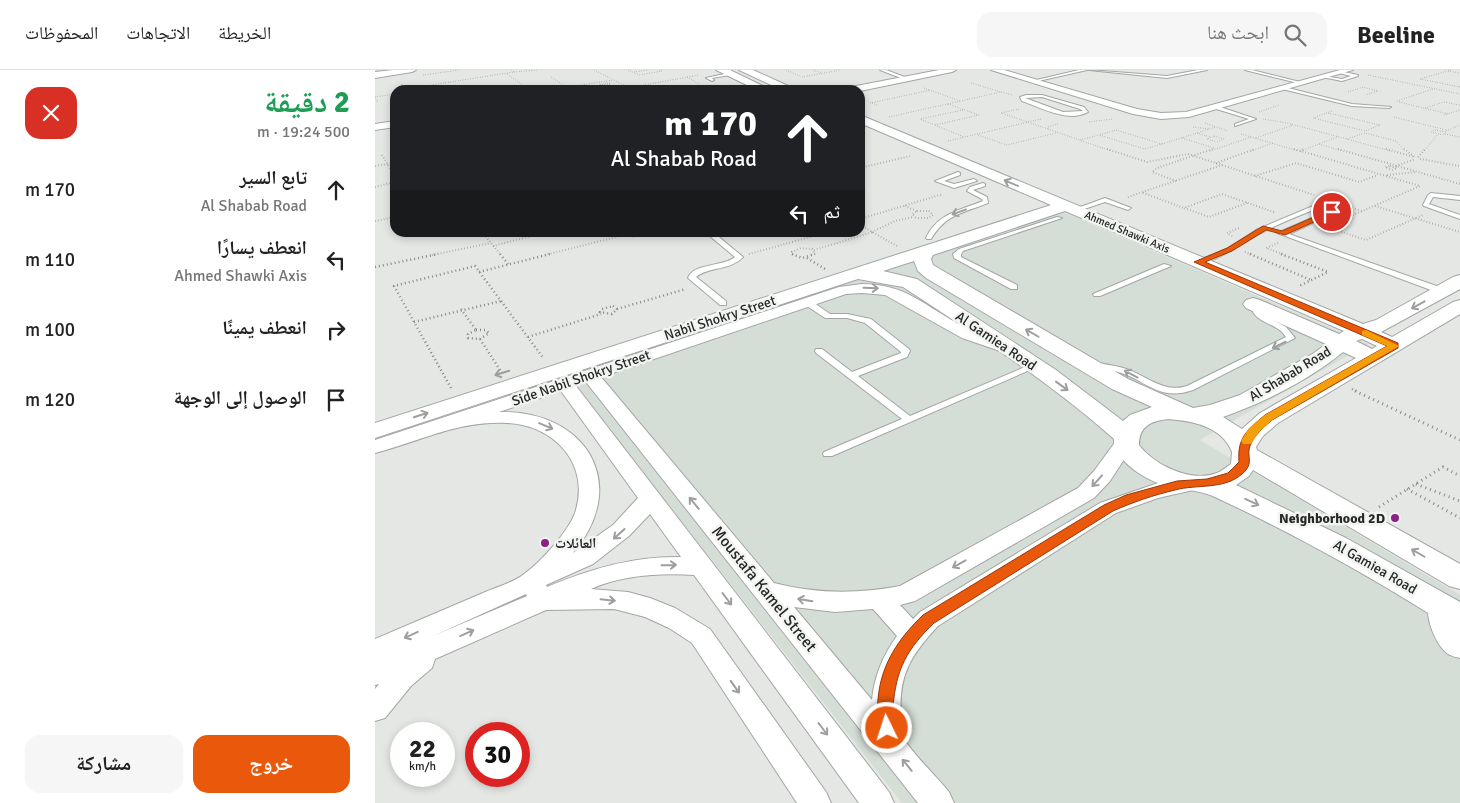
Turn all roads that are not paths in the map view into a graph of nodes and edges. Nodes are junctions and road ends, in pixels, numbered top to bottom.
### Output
1 (391, 70) edge
2 (412, 70) edge
3 (748, 70) edge
4 (883, 70) edge
5 (952, 70) edge
6 (995, 70) edge
7 (1085, 70) edge
8 (1094, 70) edge
9 (1205, 70) edge
10 (1247, 70) edge
11 (724, 71) edge
12 (1345, 71) edge
13 (375, 74) edge
14 (1324, 77) junction
15 (905, 79) junction
16 (712, 80) dead end
17 (1034, 81) junction
18 (1302, 83) junction
19 (756, 85) edge
20 (780, 85) edge
21 (865, 87) edge
22 (1284, 88) junction
23 (1071, 92) junction
24 (1049, 98) junction
25 (1215, 107) junction
26 (1389, 107) road end
27 (390, 125) edge
28 (865, 125) edge
29 (1237, 125) dead end
30 (375, 127) edge
31 (920, 151) junction
32 (967, 182) junction
33 (1449, 196) junction
34 (1460, 198) edge
35 (1128, 208) dead end
36 (1054, 209) junction
37 (1451, 214) junction
38 (1460, 217) edge
39 (1265, 227) junction
40 (1283, 234) junction
41 (714, 237) edge
42 (927, 244) junction
43 (1198, 262) junction
44 (1167, 266) junction
45 (933, 274) junction
46 (853, 275) junction
47 (910, 283) junction
48 (1451, 286) edge
49 (1014, 287) dead end
50 (1220, 289) dead end
51 (1097, 294) dead end
52 (1237, 297) dead end
53 (807, 302) junction
54 (723, 303) junction
55 (1254, 304) junction
56 (1460, 306) edge
57 (1361, 331) junction
58 (681, 338) junction
59 (1340, 343) junction
60 (1395, 346) junction
61 (1009, 348) junction
62 (819, 351) dead end
63 (1373, 357) junction
64 (1086, 364) junction
65 (1035, 366) junction
66 (590, 375) junction
67 (851, 376) junction
68 (565, 383) junction
69 (375, 413) edge
70 (1188, 414) junction
71 (909, 420) junction
72 (446, 423) junction
73 (375, 430) edge
74 (641, 437) junction
75 (1126, 439) junction
76 (375, 447) edge
77 (613, 448) junction
78 (1244, 450) junction
79 (828, 454) dead end
80 (1201, 483) junction
81 (651, 497) junction
82 (703, 566) junction
83 (1460, 578) edge
84 (764, 590) junction
85 (537, 591) junction
86 (880, 600) junction
87 (1452, 612) edge
88 (912, 635) junction
89 (1460, 645) edge
90 (437, 646) junction
91 (375, 651) edge
92 (375, 674) edge
93 (375, 709) edge
94 (890, 743) junction
95 (815, 803) edge
96 (878, 803) edge
97 (938, 803) edge

1 - 13 street
2 - 13 street
3 - 20 street
4 - 15 lane
5 - 15 street
6 - 17 street
7 - 17 lane
8 - 9 lane
10 - 18 lane
11 - 16 lane
11 - 19 street
12 - 14 street
12 - 14 lane
14 - 18 street
15 - 21 street
17 - 23 street
18 - 22 street
22 - 25 street
22 - 26 lane
23 - 24 lane
23 - 25 street
24 - 24 lane
25 - 29 lane
27 - 30 street
28 - 31 street, Ahmed Shawki Axis
31 - 32 street, Ahmed Shawki Axis
36 -> 31 street, Ahmed Shawki Axis
32 - 36 street, Ahmed Shawki Axis
32 -> 42 lane
33 - 34 lane
33 - 37 lane
33 - 37 lane
35 - 36 lane
36 - 42 street, Nabil Shokry Street
36 - 43 street, Ahmed Shawki Axis
36 - 44 street, Ahmed Shawki Axis
36 - 49 lane
37 - 38 lane
39 - 40 lane
39 - 40 lane
39 - 43 lane
40 - 48 lane
41 - 54 lane
42 - 45 street
42 - 46 street, Nabil Shokry Street
42 - 54 street, Nabil Shokry Street
43 - 57 street, Ahmed Shawki Axis
44 - 50 street, Ahmed Shawki Axis
44 - 51 lane
45 - 47 street
64 -> 45 street, Al Gamiea Road
46 - 47 street, Al Gamiea Road
46 - 58 street, Nabil Shokry Street
47 - 61 street, Al Gamiea Road
48 -> 57 street, Al Shabab Road
52 - 55 street
53 - 58 street, Side Nabil Shokry Street
53 -> 61 street, Side Nabil Shokry Street
53 - 67 lane
54 -> 69 street, Nabil Shokry Street
55 - 59 street
55 -> 64 lane
56 - 60 street, Al Shabab Road
57 - 59 street, Al Shabab Road
57 - 60 street, Ahmed Shawki Axis
58 - 66 street, Side Nabil Shokry Street
73 -> 58 street, Nabil Shokry Street
59 - 63 street
59 - 70 street, Al Shabab Road
60 - 63 street, Al Shabab Road
61 - 65 street, Al Gamiea Road
62 - 67 lane
63 - 78 street, Al Shabab Road
64 - 70 street, Al Gamiea Road
65 - 71 lane
65 -> 75 street, Al Gamiea Road
66 - 68 street, Side Nabil Shokry Street
66 - 74 street, Moustafa Kamel Street
67 - 71 lane
68 - 72 street, Side Nabil Shokry Street
68 - 77 street
70 - 75 street, Al Shabab Road
70 - 78 street, Al Gamiea Road
71 - 79 lane
72 - 76 street, Side Nabil Shokry Street
72 -> 85 street
74 - 77 street
84 -> 74 street, Moustafa Kamel Street
75 - 80 street, Al Gamiea Road
75 -> 86 street
77 - 81 street
78 - 80 street, Al Shabab Road
83 -> 78 street
80 -> 87 street, Al Gamiea Road
80 - 88 street
81 - 82 street
81 -> 85 street
85 -> 82 street
82 -> 96 street
86 -> 84 street
84 - 94 street, Moustafa Kamel Street
90 -> 85 street
85 -> 91 street
85 -> 95 street
86 - 88 street
87 - 89 street
88 - 94 street
90 - 92 street
90 - 93 street
97 -> 94 street, Moustafa Kamel Street

